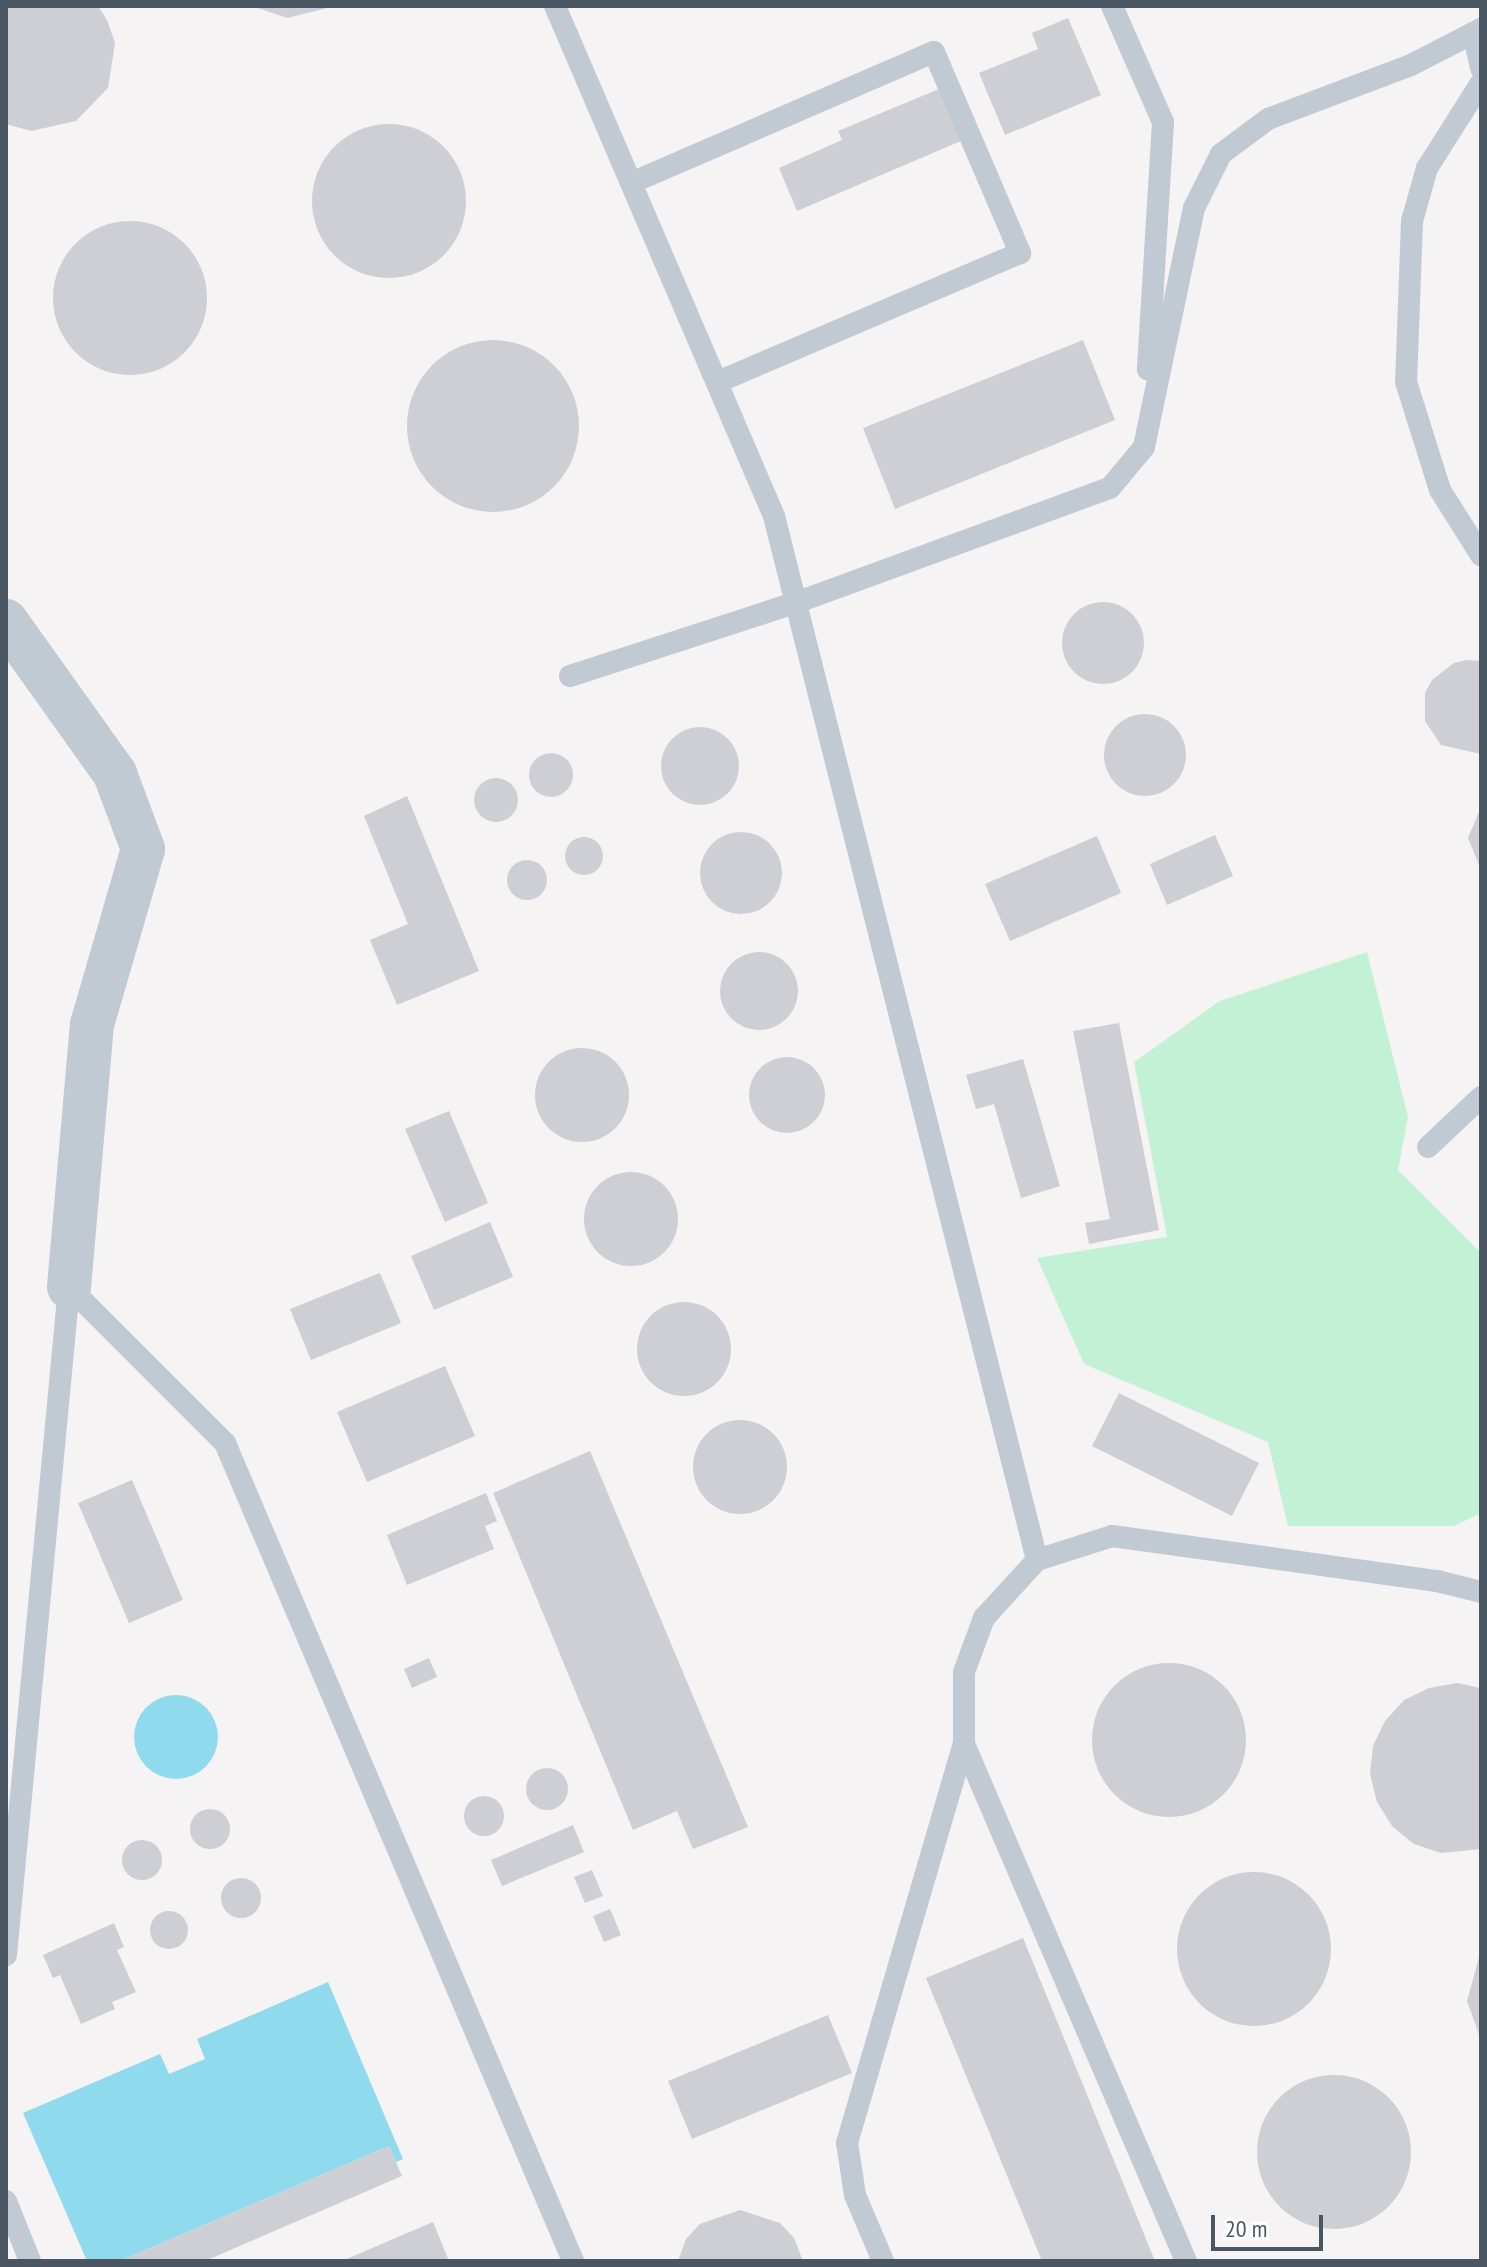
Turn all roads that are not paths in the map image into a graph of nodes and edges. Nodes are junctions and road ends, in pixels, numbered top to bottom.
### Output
1 (555, 6) edge
2 (1112, 6) edge
3 (1477, 31) edge
4 (1481, 68) edge
5 (1481, 83) edge
6 (631, 183) junction
7 (717, 382) junction
8 (1144, 447) junction
9 (1481, 555) edge
10 (798, 602) junction
11 (6, 621) edge
12 (570, 676) dead end
13 (1481, 1097) edge
14 (1428, 1147) dead end
15 (69, 1287) junction
16 (1037, 1560) junction
17 (1481, 1592) edge
18 (964, 1744) junction
19 (6, 1955) edge
20 (6, 2201) edge
21 (30, 2261) edge
22 (573, 2261) edge
23 (883, 2261) edge
24 (1186, 2261) edge

1 - 6 lane
2 - 8 lane
3 - 4 lane
3 - 8 lane
5 - 9 lane
6 - 7 lane
6 - 7 lane
7 - 10 lane
8 - 10 lane
10 - 12 lane
10 - 16 lane
11 - 15 street
13 - 14 lane
15 - 19 lane
15 - 22 lane
16 - 17 lane
16 - 18 lane
18 - 23 lane
18 - 24 lane
20 - 21 lane

